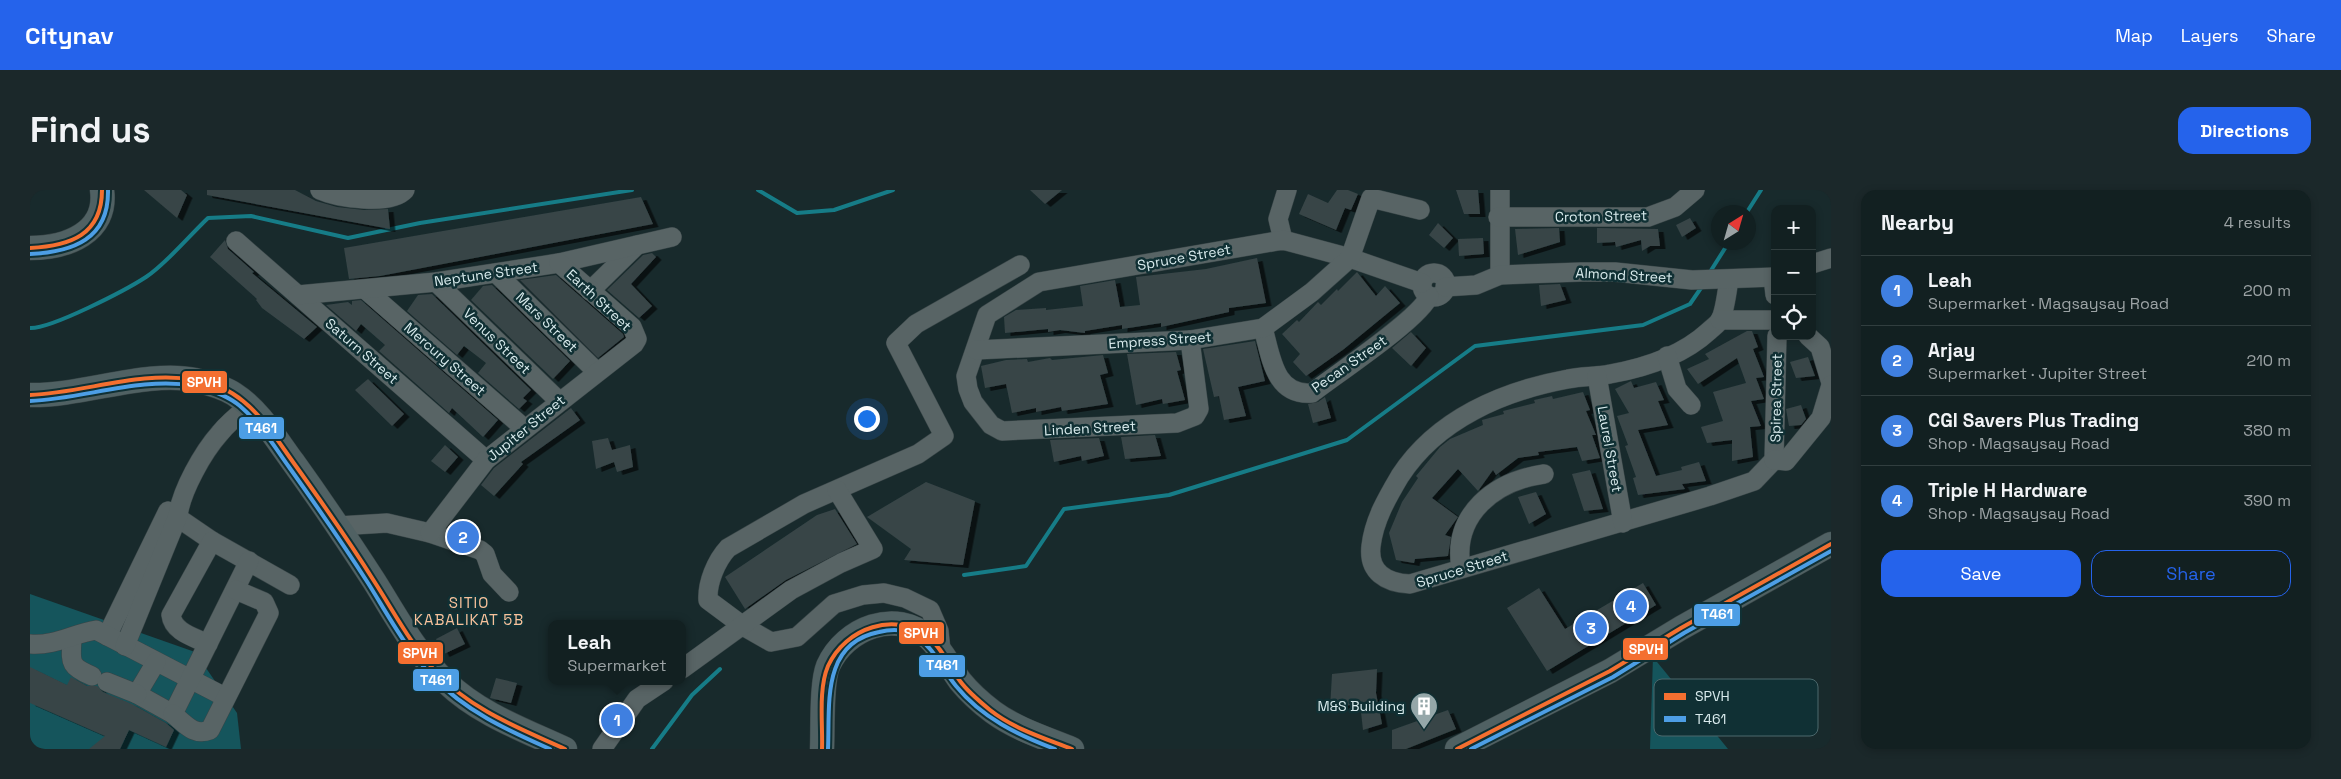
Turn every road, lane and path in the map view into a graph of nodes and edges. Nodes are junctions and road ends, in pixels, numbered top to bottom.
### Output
1 (102, 190) edge
2 (320, 190) edge
3 (404, 190) edge
4 (1287, 190) edge
5 (1500, 190) edge
6 (1695, 190) edge
7 (1420, 210) dead end
8 (1498, 217) junction
9 (672, 237) dead end
10 (1283, 240) junction
11 (236, 241) dead end
12 (638, 244) junction
13 (30, 248) edge
14 (1350, 258) junction
15 (1831, 258) edge
16 (559, 263) junction
17 (1816, 263) edge
18 (1020, 265) dead end
19 (496, 272) junction
20 (1500, 275) junction
21 (1722, 280) junction
22 (436, 282) junction
23 (1771, 283) edge
24 (1432, 289) junction
25 (366, 290) junction
26 (590, 292) junction
27 (298, 295) junction
28 (1720, 320) junction
29 (1771, 320) edge
30 (1263, 328) junction
31 (637, 339) joint
32 (1190, 340) junction
33 (1777, 340) edge
34 (1813, 340) edge
35 (976, 350) junction
36 (1667, 356) junction
37 (597, 372) junction
38 (1597, 376) junction
39 (1831, 384) edge
40 (30, 395) edge
41 (558, 401) junction
42 (1691, 405) dead end
43 (249, 406) junction
44 (525, 429) junction
45 (486, 460) junction
46 (1774, 460) junction
47 (1544, 474) dead end
48 (837, 490) junction
49 (175, 510) junction
50 (1624, 523) junction
51 (338, 526) junction
52 (430, 533) junction
53 (212, 541) junction
54 (1831, 544) edge
55 (249, 561) junction
56 (1461, 568) junction
57 (290, 585) dead end
58 (236, 590) junction
59 (509, 592) dead end
60 (742, 626) junction
61 (107, 636) junction
62 (72, 638) junction
63 (30, 644) edge
64 (208, 644) junction
65 (125, 646) junction
66 (941, 650) junction
67 (156, 662) junction
68 (686, 666) edge
69 (189, 680) junction
70 (657, 685) edge
71 (137, 694) junction
72 (225, 697) junction
73 (174, 714) junction
74 (565, 749) edge
75 (602, 749) edge
76 (822, 749) edge
77 (1072, 749) edge
78 (1457, 749) edge

1 - 13 main road
2 - 3 street
4 - 10 street
5 - 8 street
6 - 8 street, Croton Street
7 - 14 street
8 - 20 street
9 - 12 street, Neptune Street
10 - 14 street, Spruce Street
10 - 35 street, Spruce Street
11 - 27 street, Saturn Street
12 - 16 street, Neptune Street
12 - 26 street
14 - 24 street, Spruce Street
14 - 30 street, Empress Street
15 - 17 street
16 - 19 street, Neptune Street
16 - 26 street, Earth Street
18 - 48 street
19 - 22 street, Neptune Street
19 - 37 street, Mars Street
20 - 21 street, Almond Street
20 - 24 street, Almond Street
21 - 23 street, Almond Street
21 - 28 street
22 - 25 street, Neptune Street
22 - 41 street, Venus Street
24 - 30 street, Pecan Street
25 - 27 street, Neptune Street
25 - 44 street, Mercury Street
26 - 31 street, Earth Street
27 - 45 street, Saturn Street
28 - 29 street
28 - 36 street, Spruce Street
30 - 32 street, Empress Street
31 - 37 street, Jupiter Street
32 - 35 street, Empress Street
32 - 35 street, Linden Street
33 - 46 street, Spirea Street
34 - 39 street
36 - 38 street, Spruce Street
36 - 42 street
37 - 41 street, Jupiter Street
38 - 50 street, Laurel Street
38 - 56 street, Spruce Street
39 - 46 street
40 - 43 main road
41 - 44 street, Jupiter Street
43 - 49 street
43 - 51 main road
44 - 45 street, Jupiter Street
45 - 52 street, Jupiter Street
46 - 50 street, Spruce Street
47 - 56 street
48 - 60 street
48 - 60 street
49 - 53 street
49 - 61 street
49 - 65 street
50 - 56 street, Spruce Street
51 - 52 street
51 - 74 main road
52 - 59 street
53 - 55 street
53 - 64 street
54 - 78 main road
55 - 57 street
55 - 58 street
58 - 64 street
58 - 72 street
60 - 66 street
60 - 68 street
61 - 62 street
61 - 65 street
62 - 63 street
62 - 71 street
64 - 69 street
65 - 67 street
66 - 76 main road
66 - 77 main road
67 - 69 street
67 - 71 street
69 - 72 street
69 - 73 street
70 - 75 street
71 - 73 street
72 - 73 street

